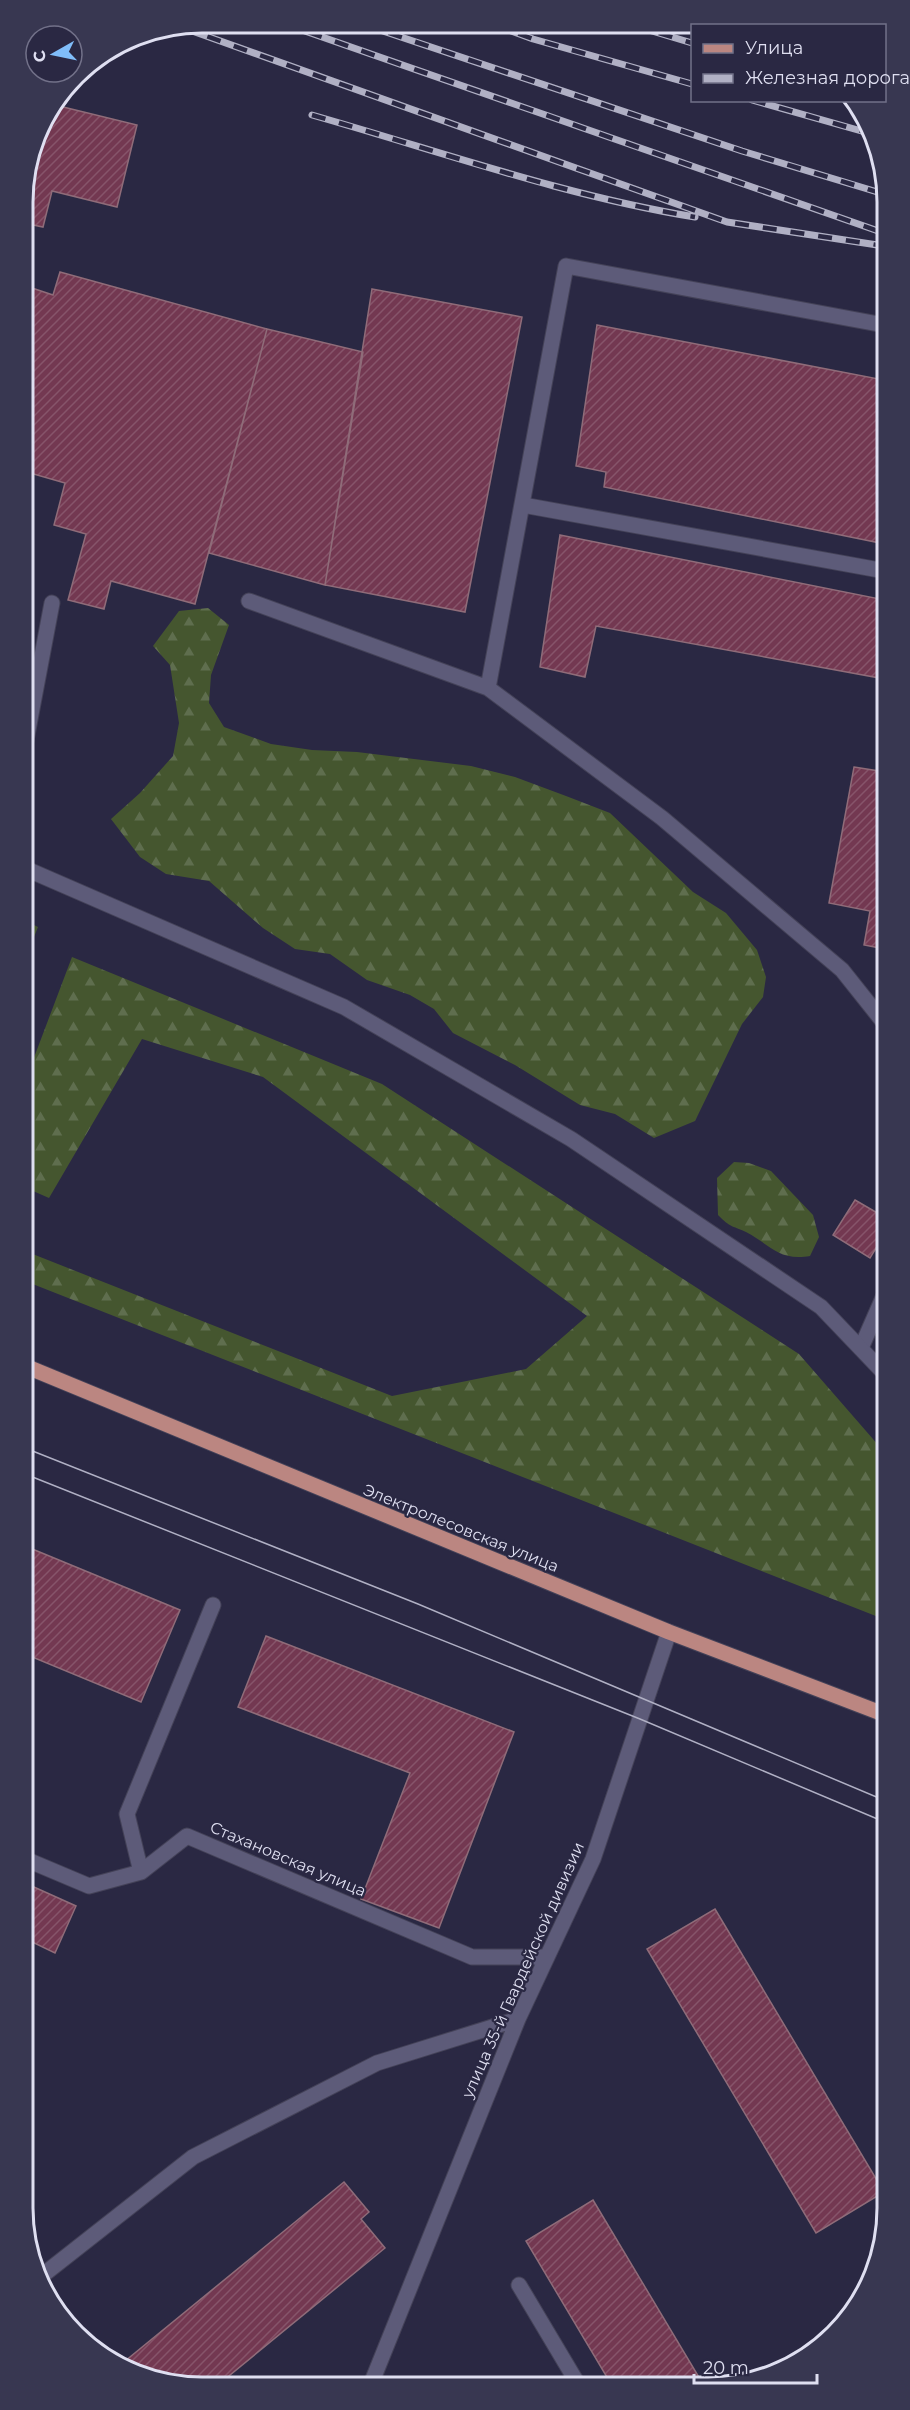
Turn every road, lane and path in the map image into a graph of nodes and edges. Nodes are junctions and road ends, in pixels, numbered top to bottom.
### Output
1 (877, 324) edge
2 (523, 505) junction
3 (877, 570) edge
4 (249, 601) dead end
5 (52, 603) dead end
6 (488, 688) junction
7 (33, 703) edge
8 (33, 872) edge
9 (877, 1014) edge
10 (877, 1312) edge
11 (861, 1348) junction
12 (877, 1365) edge
13 (33, 1368) edge
14 (213, 1605) dead end
15 (669, 1632) junction
16 (877, 1712) edge
17 (33, 1861) edge
18 (141, 1872) junction
19 (547, 1958) junction
20 (518, 2019) junction
21 (46, 2273) edge
22 (519, 2285) dead end
23 (374, 2377) edge
24 (574, 2377) edge

1 - 2 street
2 - 3 street
2 - 6 street
4 - 6 street
5 - 7 street
6 - 9 street
8 - 11 street
10 - 11 street
11 - 12 street
13 - 15 main road, Электролесовская улица
14 - 18 street
15 - 16 main road, Электролесовская улица
15 - 19 street, улица 35-й Гвардейской дивизии
17 - 18 street, Стахановская улица
18 - 19 street, Стахановская улица
19 - 20 street, улица 35-й Гвардейской дивизии
20 - 21 street
20 - 23 street, улица 35-й Гвардейской дивизии
22 - 24 street

